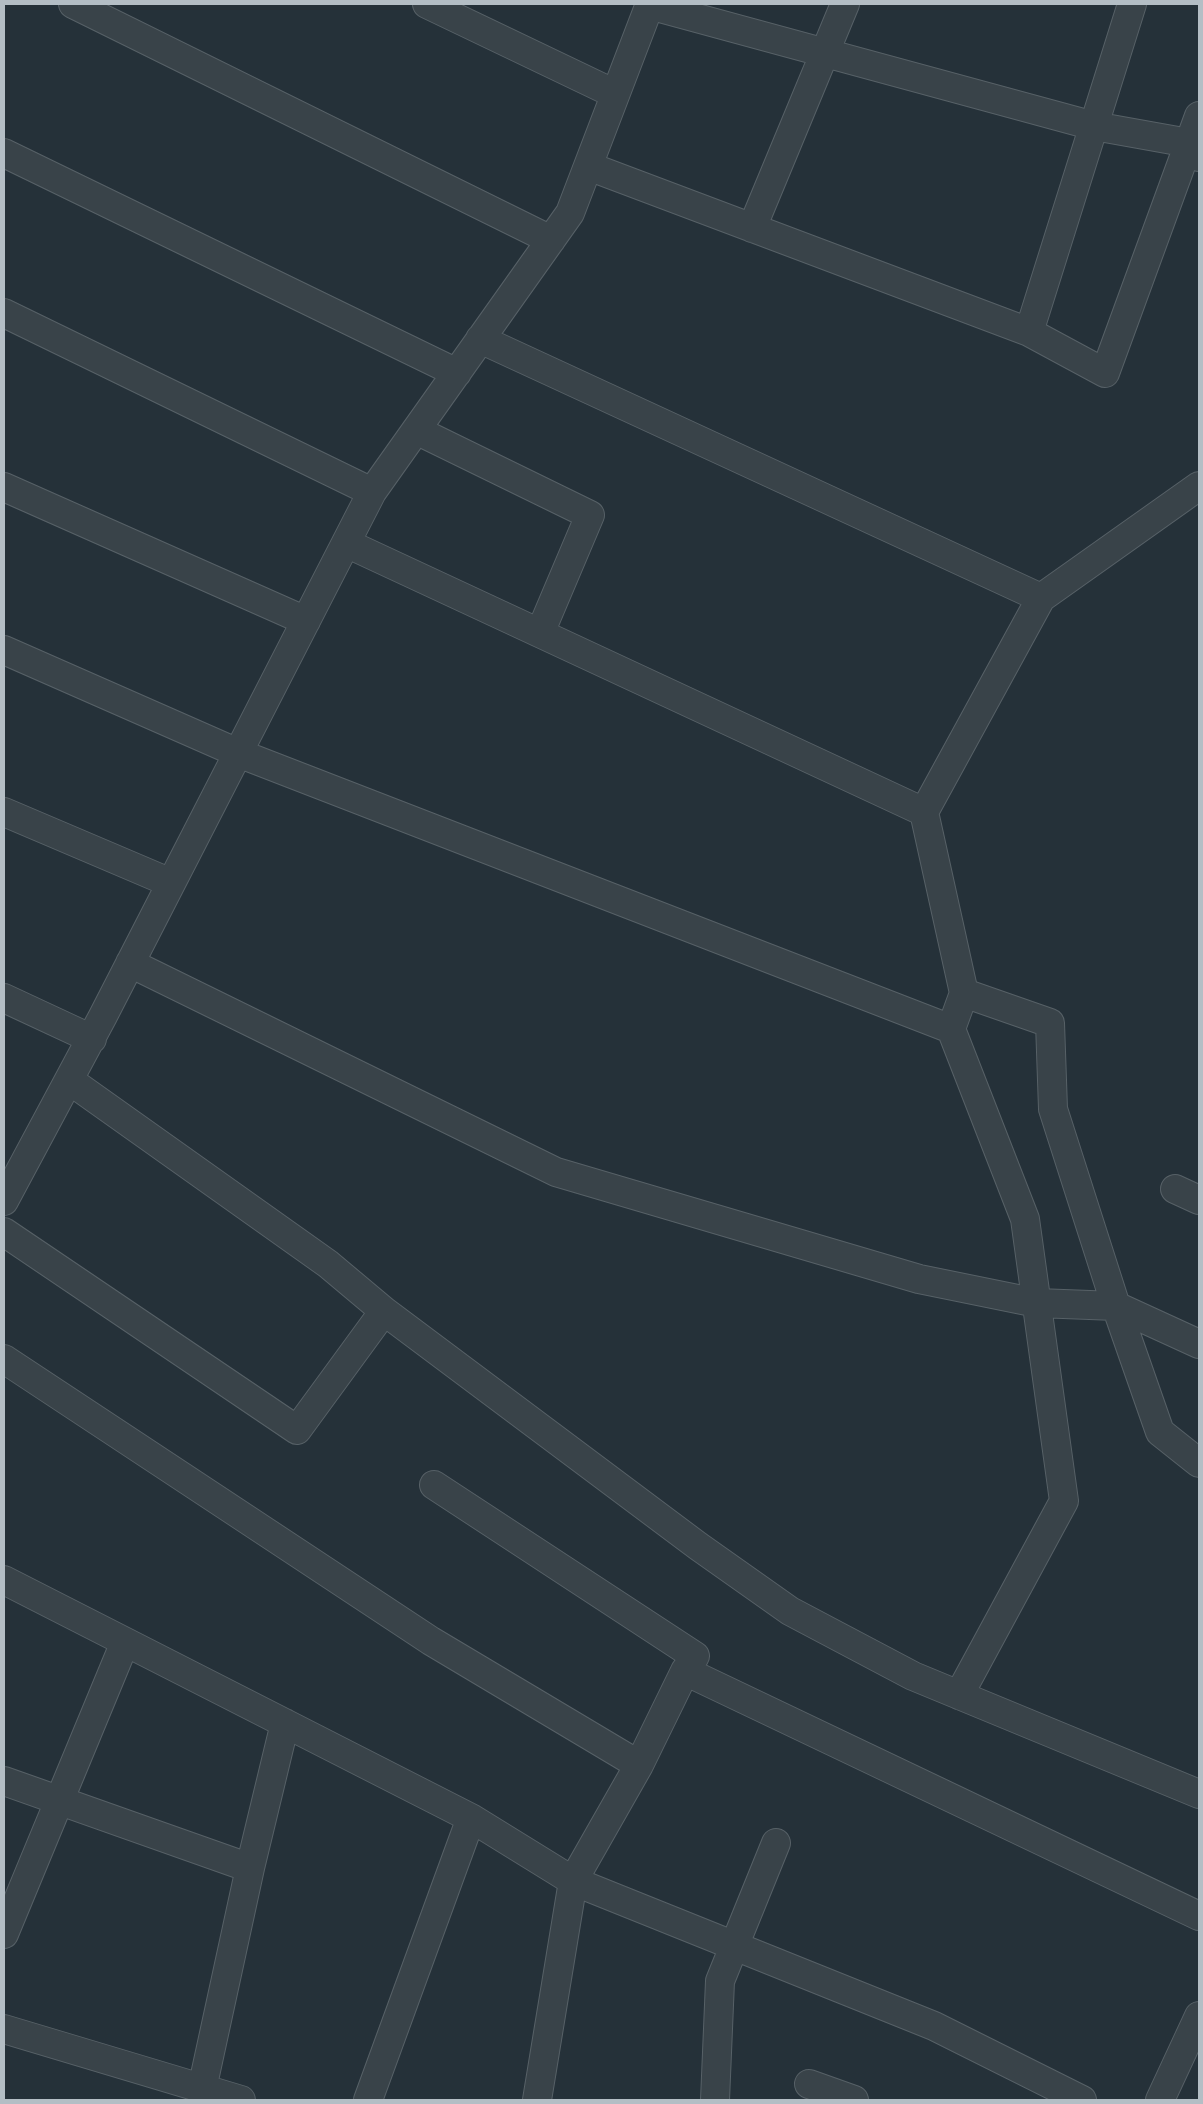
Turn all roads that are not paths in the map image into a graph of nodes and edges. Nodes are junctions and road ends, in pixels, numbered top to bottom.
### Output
1 (73, 4) edge
2 (427, 4) edge
3 (845, 4) edge
4 (1132, 4) edge
5 (649, 5) edge
6 (825, 53) junction
7 (615, 94) junction
8 (1199, 116) edge
9 (1094, 126) junction
10 (1194, 150) edge
11 (4, 153) edge
12 (588, 166) junction
13 (752, 228) junction
14 (550, 240) junction
15 (4, 313) edge
16 (1029, 332) junction
17 (480, 339) junction
18 (457, 372) junction
19 (416, 430) junction
20 (1199, 486) edge
21 (4, 487) edge
22 (372, 492) junction
23 (346, 543) junction
24 (1040, 598) junction
25 (306, 620) junction
26 (540, 634) junction
27 (6, 659) edge
28 (238, 753) junction
29 (4, 812) edge
30 (924, 812) junction
31 (172, 883) junction
32 (130, 963) junction
33 (964, 993) junction
34 (4, 998) edge
35 (952, 1029) junction
36 (92, 1038) junction
37 (69, 1080) junction
38 (12, 1166) edge
39 (1175, 1189) dead end
40 (1199, 1200) edge
41 (4, 1201) edge
42 (4, 1232) edge
43 (1037, 1303) junction
44 (1116, 1306) junction
45 (384, 1311) junction
46 (1199, 1344) edge
47 (4, 1359) edge
48 (1173, 1442) junction
49 (1199, 1455) edge
50 (1199, 1463) edge
51 (434, 1485) dead end
52 (4, 1580) edge
53 (125, 1642) junction
54 (684, 1671) junction
55 (959, 1695) junction
56 (285, 1723) junction
57 (639, 1765) junction
58 (4, 1781) edge
59 (1199, 1794) edge
60 (59, 1800) junction
61 (471, 1818) junction
62 (776, 1843) dead end
63 (250, 1868) junction
64 (573, 1881) junction
65 (1199, 1916) edge
66 (4, 1934) edge
67 (734, 1946) junction
68 (1199, 2016) edge
69 (4, 2029) edge
70 (809, 2084) dead end
71 (202, 2088) junction
72 (241, 2100) edge
73 (368, 2100) edge
74 (537, 2100) edge
75 (715, 2100) edge
76 (854, 2100) edge
77 (1082, 2100) edge
78 (1160, 2100) edge

1 - 14 street
2 - 7 street
3 - 6 street
4 - 9 street
5 - 6 street
5 - 7 street
6 - 9 street
6 - 13 street
7 - 12 street
8 - 10 street
9 - 10 street
9 - 16 street
10 - 16 street
11 - 18 street
12 - 13 street
12 - 14 street
13 - 16 street
14 - 17 street
15 - 22 street
17 - 18 street
17 - 24 street
18 - 19 street
19 - 22 street
19 - 26 street
20 - 24 street
21 - 25 street
22 - 23 street
23 - 25 street
23 - 26 street
24 - 30 street
25 - 28 street
26 - 30 street
27 - 28 street
28 - 31 street
28 - 35 street
29 - 31 street
30 - 33 street
31 - 32 street
32 - 36 street
32 - 43 street
33 - 35 street
33 - 44 street
34 - 36 street
35 - 43 street
36 - 37 street
37 - 38 street
37 - 45 street
38 - 41 street
39 - 40 street
42 - 45 street
43 - 44 street
43 - 55 street
44 - 46 street
44 - 48 street
45 - 55 street
47 - 57 street
48 - 49 street
48 - 50 street
51 - 54 street
52 - 53 street
53 - 56 street
53 - 60 street
54 - 57 street
54 - 65 street
55 - 59 street
56 - 61 street
56 - 63 street
57 - 64 street
58 - 60 street
60 - 63 street
60 - 66 street
61 - 64 street
61 - 73 street
62 - 67 street
63 - 71 street
64 - 67 street
64 - 74 street
67 - 75 street
67 - 77 street
68 - 78 street
69 - 71 street
70 - 76 street
71 - 72 street

